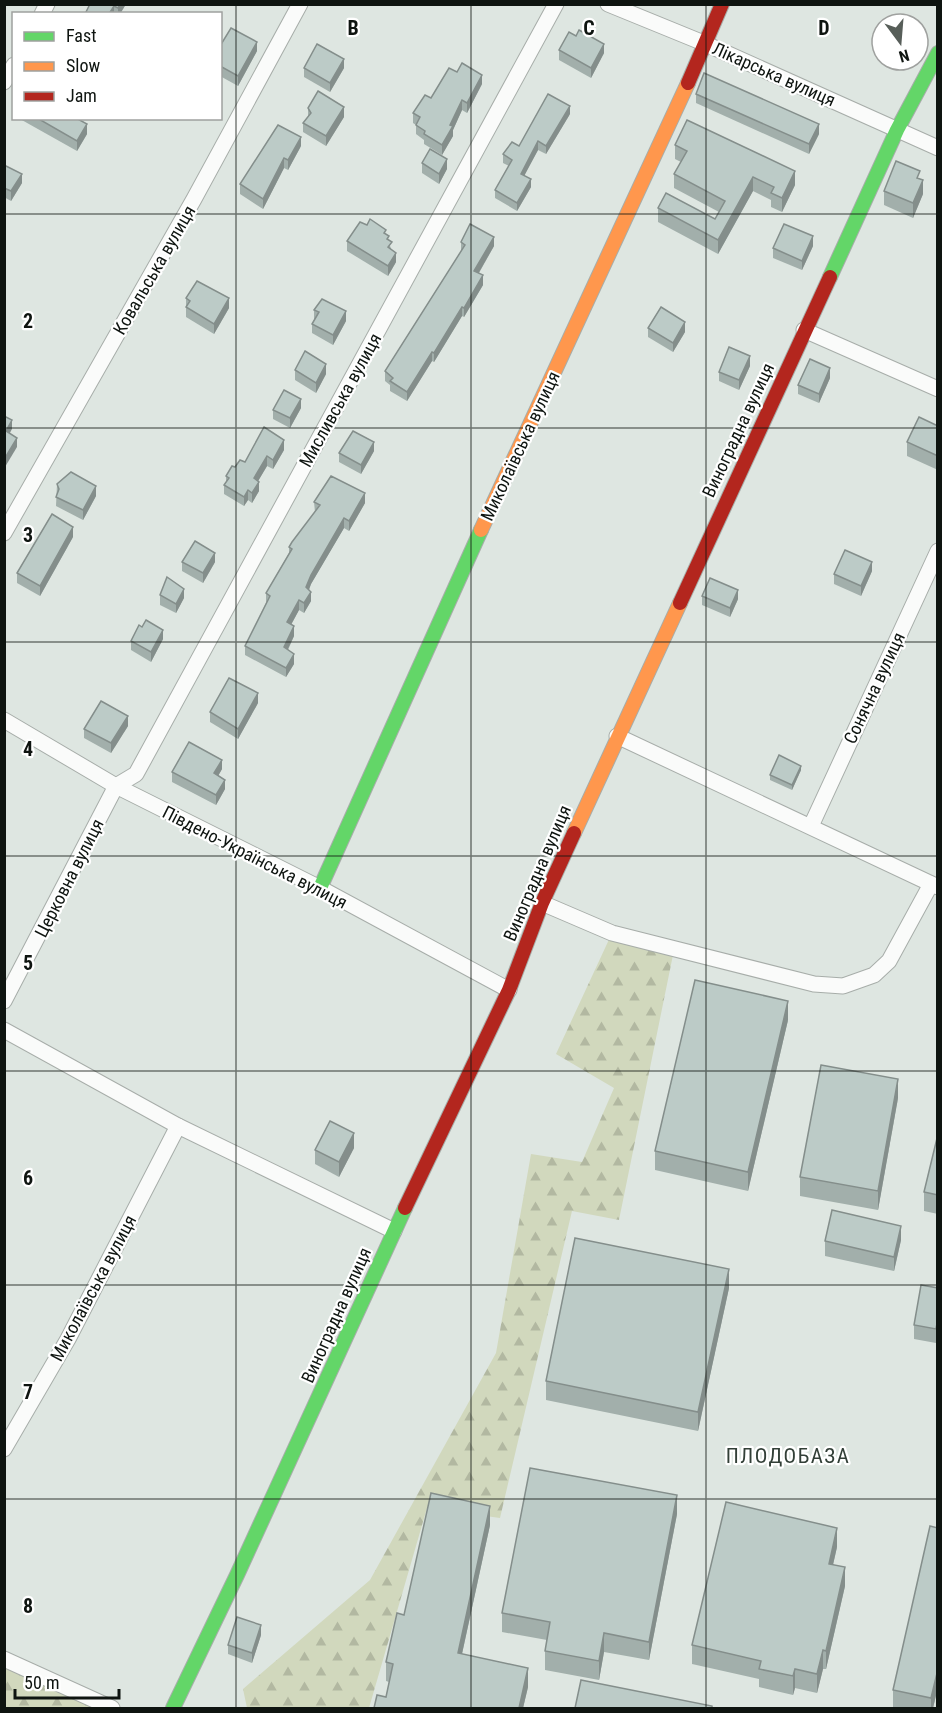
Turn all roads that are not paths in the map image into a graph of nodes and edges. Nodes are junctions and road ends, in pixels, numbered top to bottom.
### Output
1 (300, 4) edge
2 (556, 4) edge
3 (608, 4) edge
4 (722, 4) edge
5 (706, 44) junction
6 (938, 53) edge
7 (12, 68) edge
8 (4, 82) edge
9 (897, 130) junction
10 (938, 148) edge
11 (804, 330) junction
12 (938, 389) edge
13 (4, 533) edge
14 (938, 551) edge
15 (4, 720) edge
16 (617, 736) junction
17 (116, 786) junction
18 (811, 826) junction
19 (934, 886) edge
20 (320, 888) junction
21 (542, 903) junction
22 (508, 990) junction
23 (4, 1001) edge
24 (4, 1030) edge
25 (178, 1126) junction
26 (394, 1231) junction
27 (4, 1449) edge
28 (4, 1659) edge
29 (112, 1708) edge
30 (173, 1708) edge

1 - 13 street, Ковальська вулиця
2 - 17 street, Мисливська вулиця
3 - 5 street, Лікарська вулиця
4 - 5 street, Миколаївська вулиця
5 - 9 street, Лікарська вулиця
5 - 20 street, Миколаївська вулиця
6 - 9 street, Виноградна вулиця
7 - 8 street
9 - 10 street, Лікарська вулиця
9 - 11 street, Виноградна вулиця
11 - 12 street
11 - 16 street, Виноградна вулиця
14 - 18 street, Сонячна вулиця
15 - 17 street, Південо-Українська вулиця
16 - 18 street
16 - 21 street, Виноградна вулиця
17 - 20 street, Південо-Українська вулиця
17 - 23 street, Церковна вулиця
18 - 19 street
19 - 21 street
20 - 22 street, Південо-Українська вулиця
21 - 22 street, Виноградна вулиця
22 - 26 street, Виноградна вулиця
24 - 25 street
25 - 26 street
25 - 27 street, Миколаївська вулиця
26 - 30 street, Виноградна вулиця
28 - 29 street

